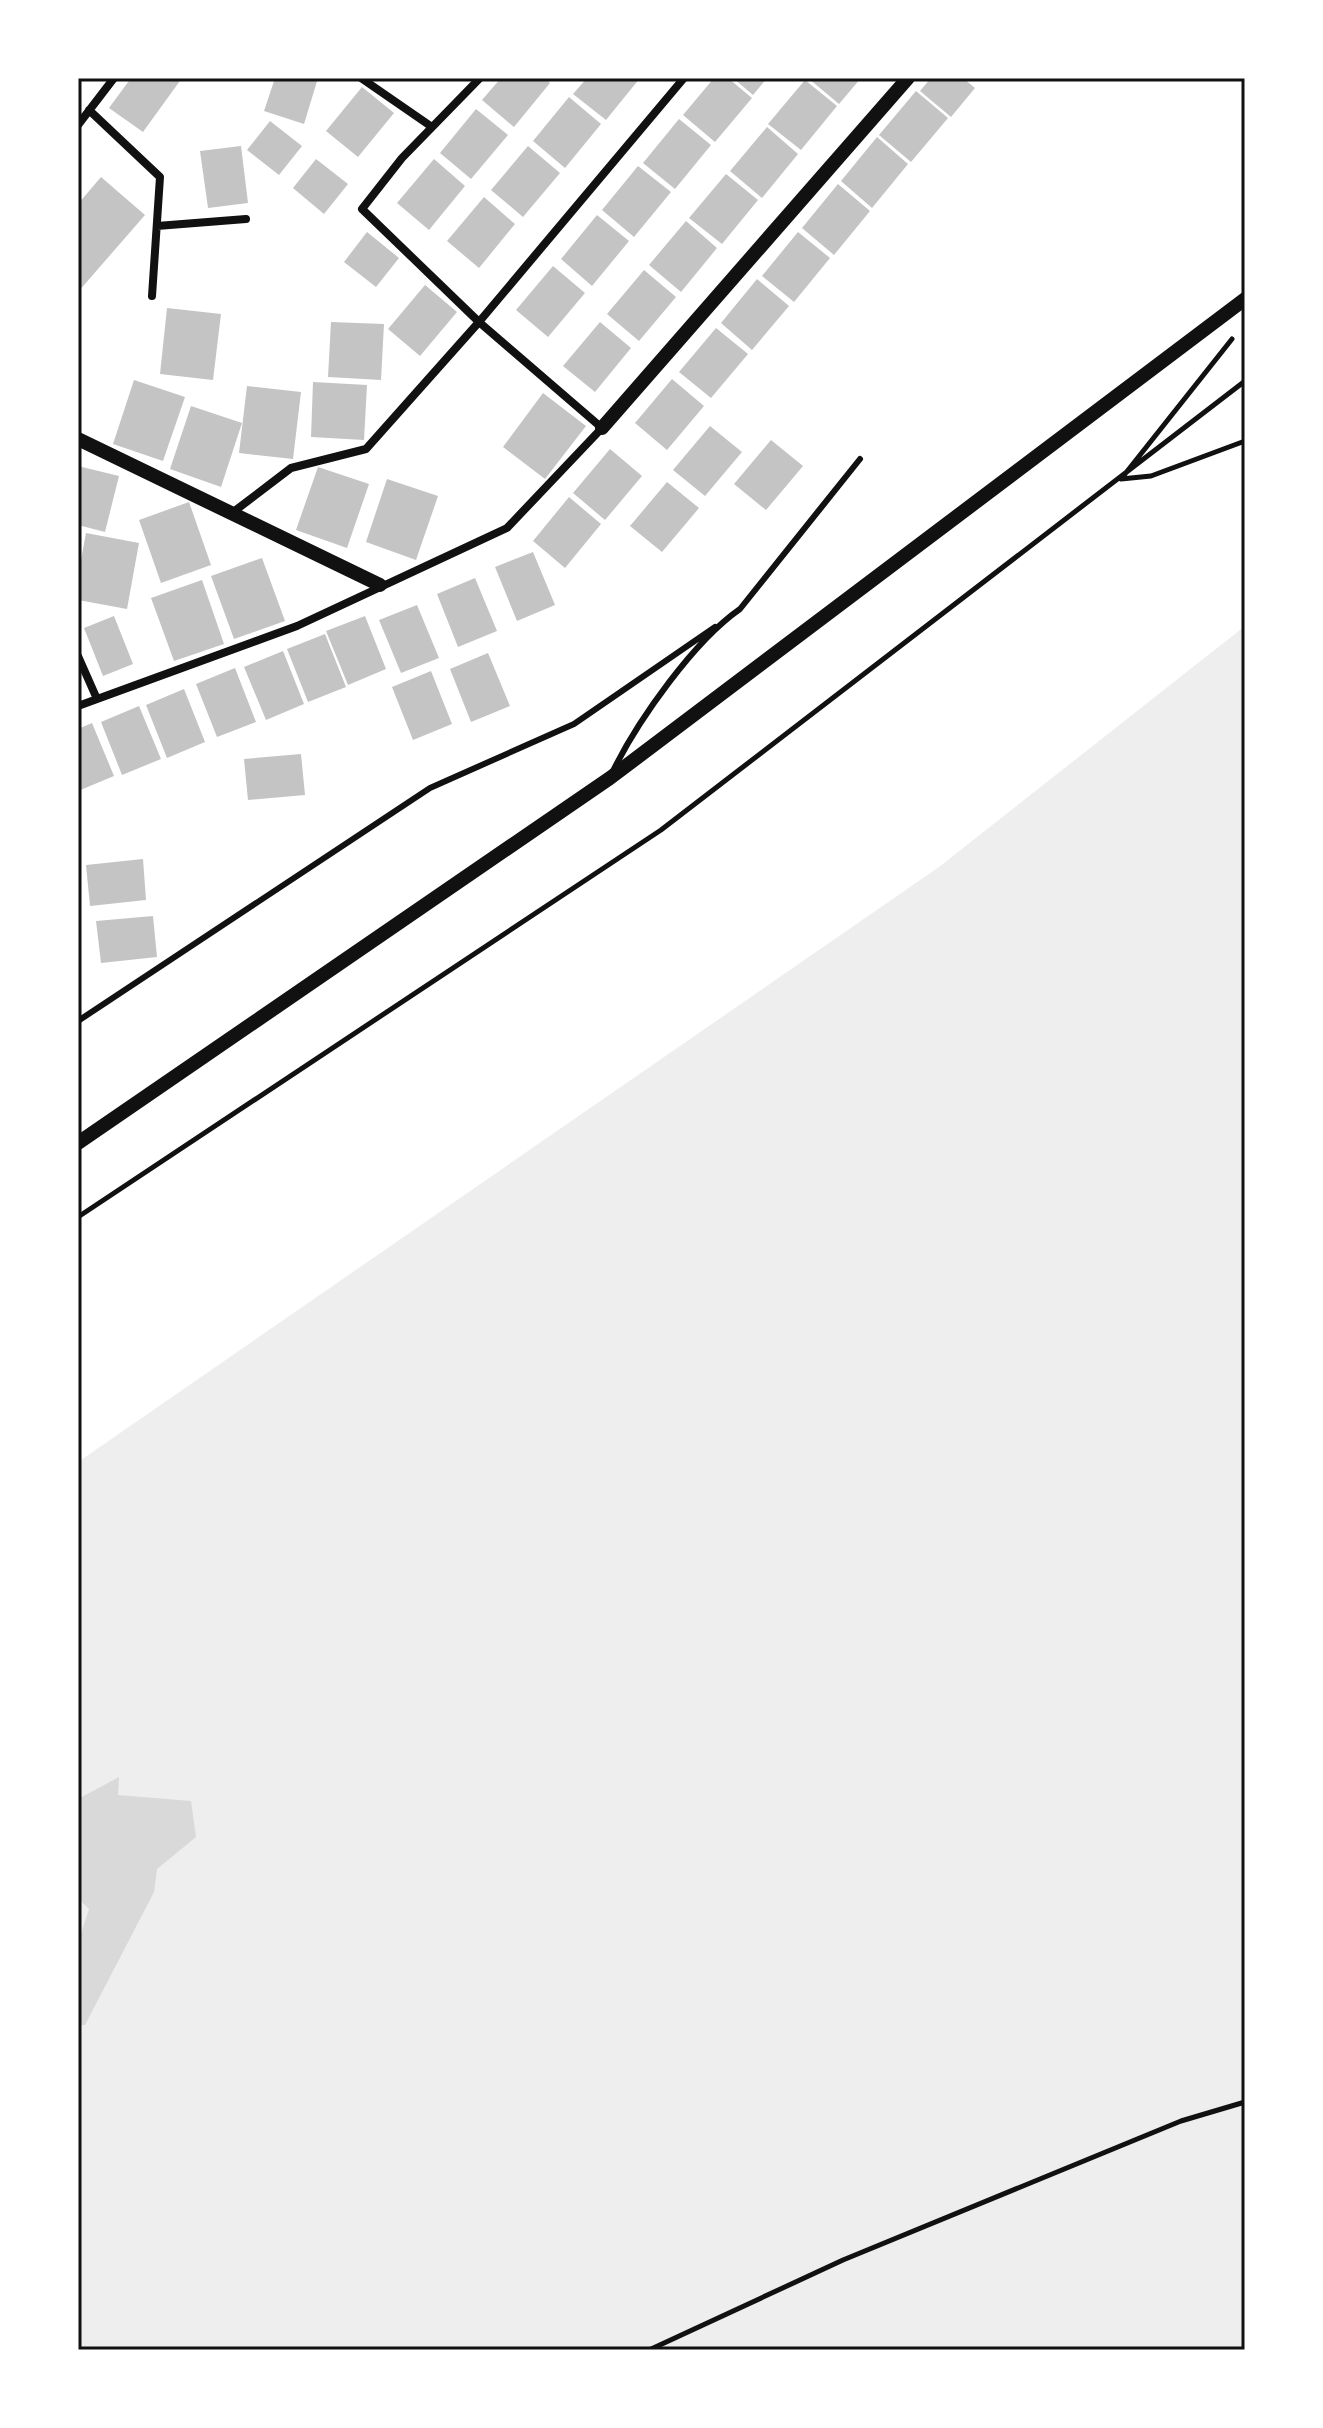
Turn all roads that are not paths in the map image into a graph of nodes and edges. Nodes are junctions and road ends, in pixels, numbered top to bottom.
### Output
1 (114, 78) edge
2 (361, 78) edge
3 (480, 78) edge
4 (684, 78) edge
5 (908, 78) edge
6 (89, 110) junction
7 (78, 125) edge
8 (432, 127) junction
9 (246, 219) dead end
10 (157, 226) junction
11 (152, 296) dead end
12 (1245, 299) edge
13 (479, 322) junction
14 (602, 428) junction
15 (78, 439) edge
16 (860, 459) dead end
17 (232, 513) junction
18 (380, 585) junction
19 (715, 627) junction
20 (78, 656) edge
21 (97, 699) junction
22 (78, 706) edge
23 (610, 778) junction
24 (78, 1021) edge
25 (78, 1143) edge

1 - 6 street
2 - 8 street
3 - 8 street
4 - 13 street
5 - 14 street
6 - 7 street
6 - 10 street
8 - 13 street
9 - 10 street
10 - 11 street
12 - 23 street
13 - 14 street
13 - 17 street
14 - 18 street
15 - 17 street
16 - 19 lane
17 - 18 street
18 - 21 street
19 - 23 lane
19 - 24 lane
20 - 21 street
21 - 22 street
23 - 25 street

